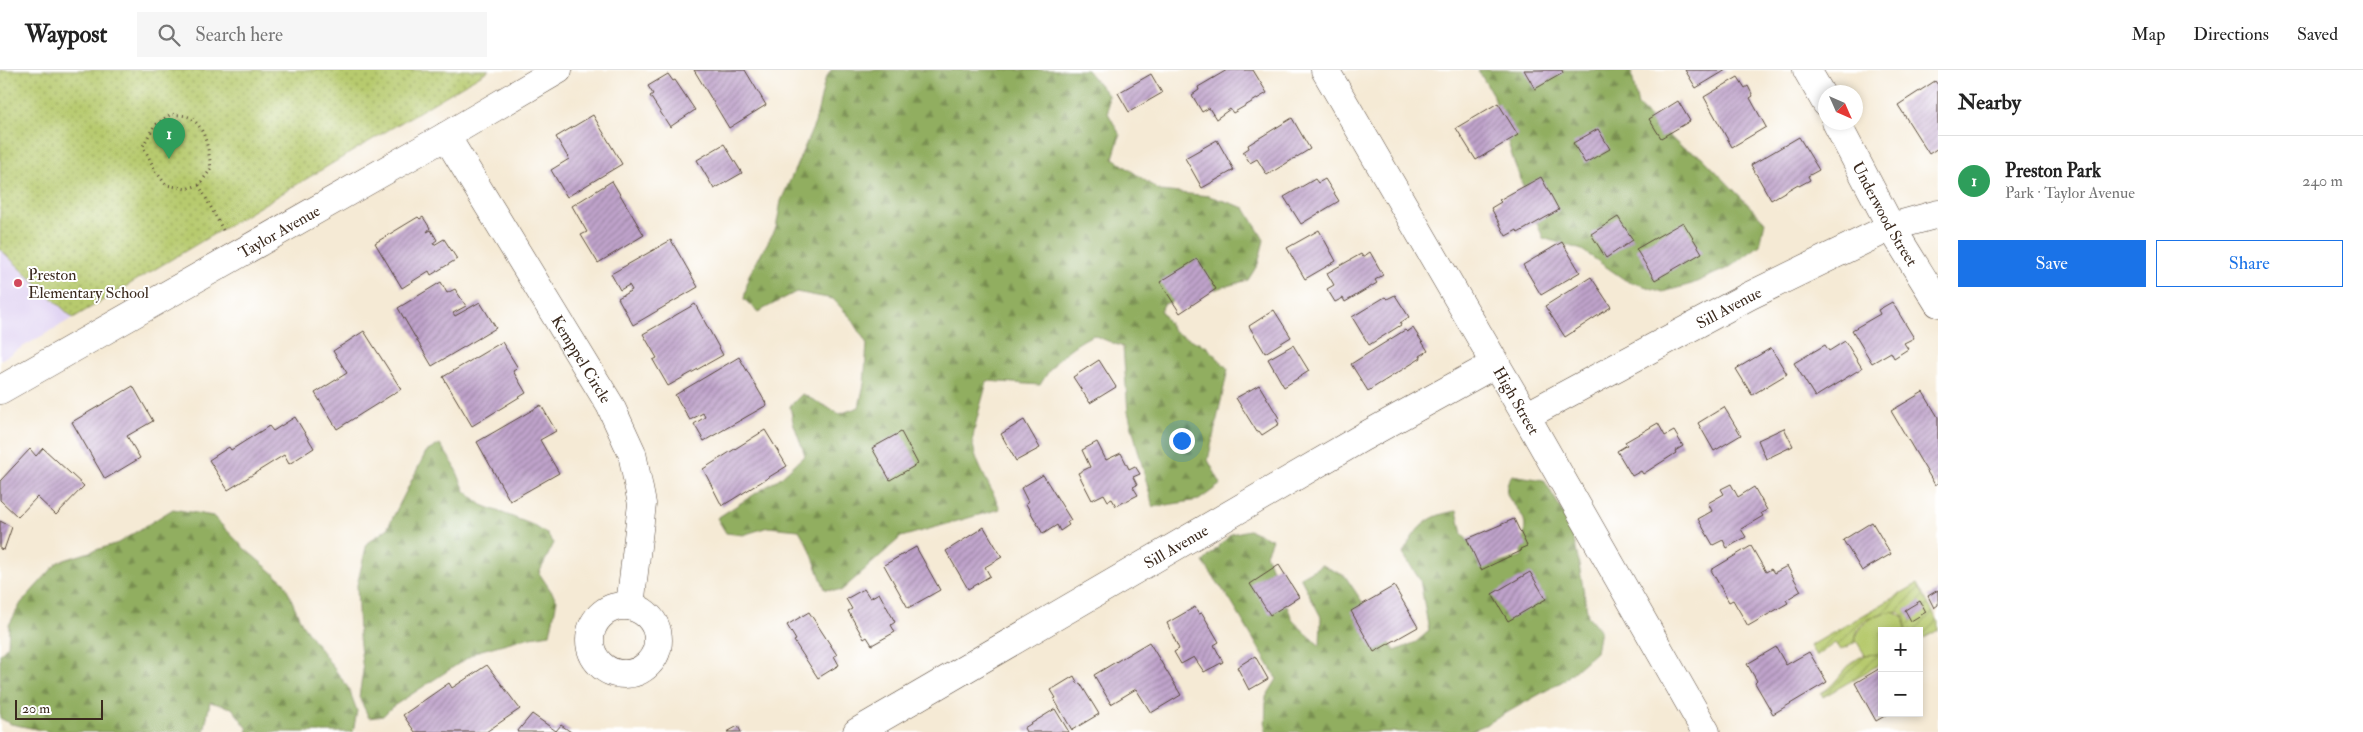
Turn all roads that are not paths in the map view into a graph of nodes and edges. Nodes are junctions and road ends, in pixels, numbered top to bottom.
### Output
1 (558, 70) edge
2 (1325, 70) edge
3 (1808, 70) edge
4 (1818, 88) edge
5 (1840, 130) edge
6 (446, 136) junction
7 (1938, 214) edge
8 (1891, 227) junction
9 (1938, 303) edge
10 (1495, 364) junction
11 (0, 390) edge
12 (1526, 416) junction
13 (630, 606) dead end
14 (857, 732) edge
15 (1706, 732) edge

1 - 6 street, Taylor Avenue
2 - 10 street, High Street
3 - 4 street
5 - 8 street, Underwood Street
6 - 11 street, Taylor Avenue
6 - 13 street, Kemppel Circle
7 - 8 street, Sill Avenue
8 - 9 street, Underwood Street
8 - 12 street, Sill Avenue
10 - 12 street, High Street
10 - 14 street, Sill Avenue
12 - 15 street, High Street

